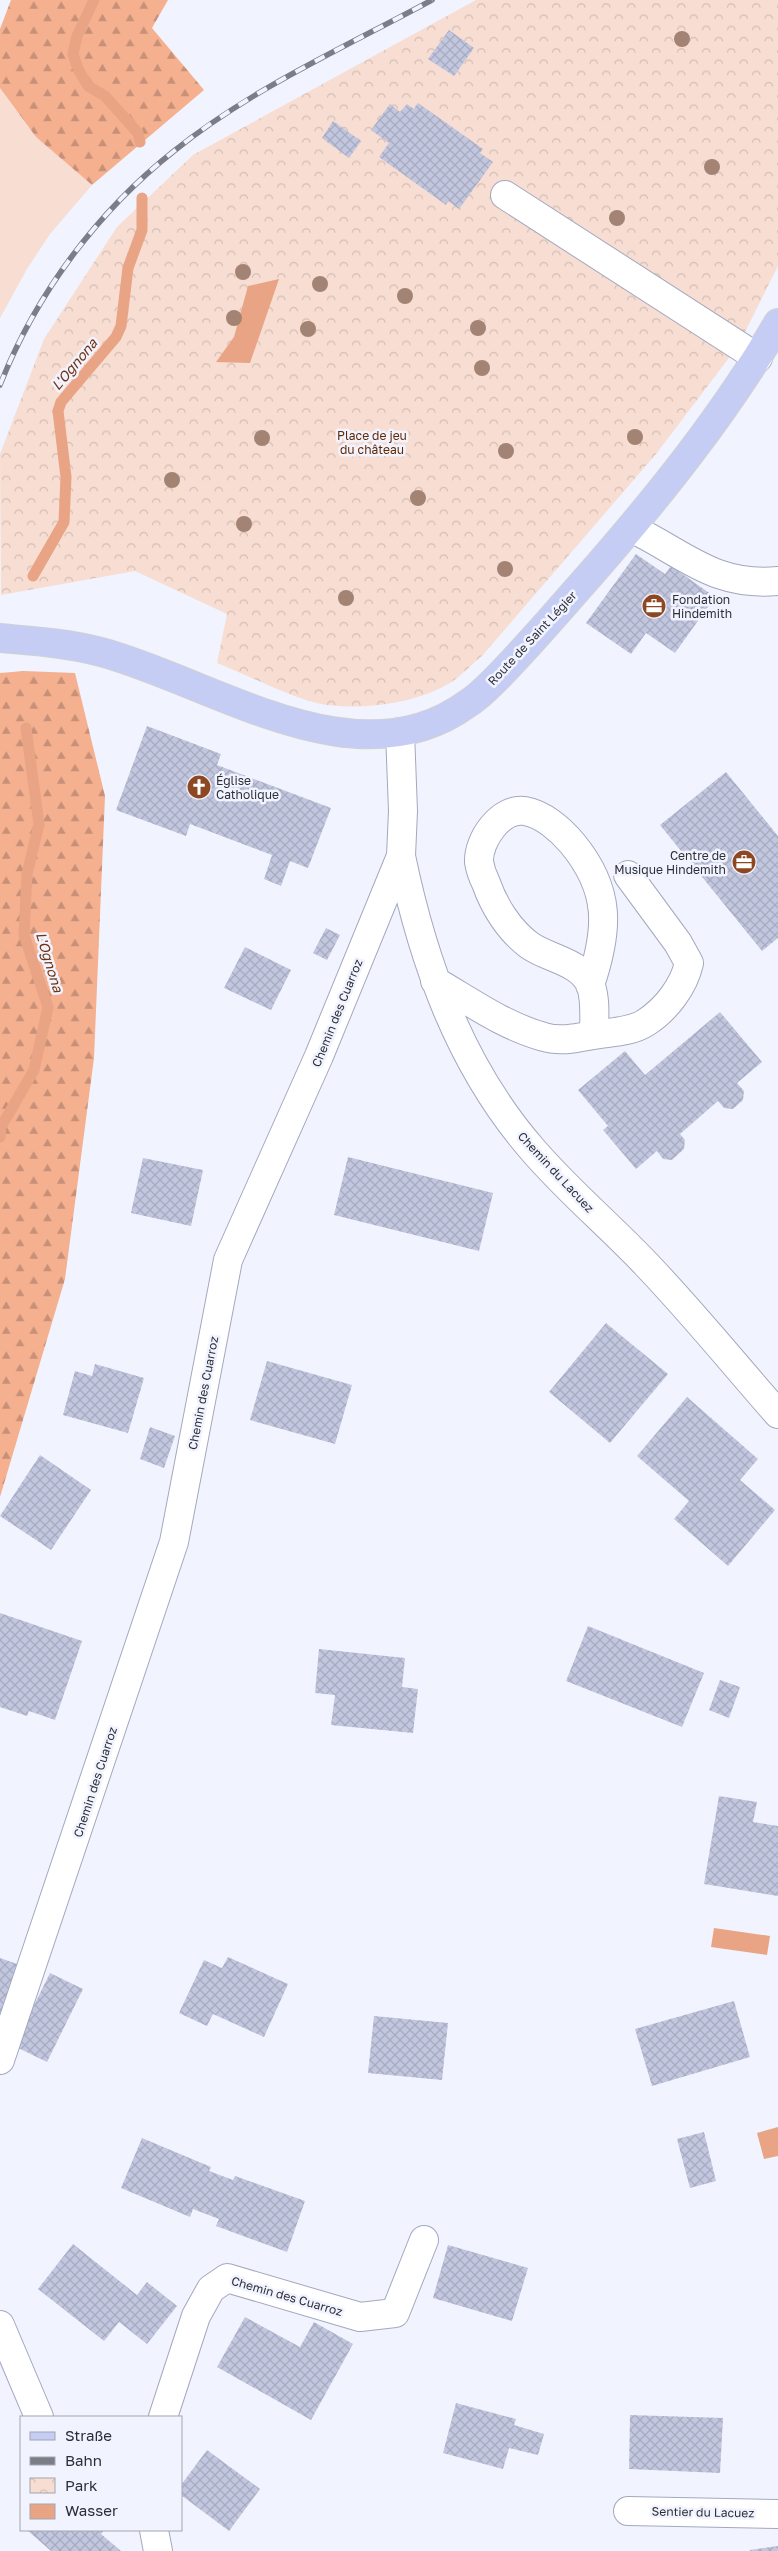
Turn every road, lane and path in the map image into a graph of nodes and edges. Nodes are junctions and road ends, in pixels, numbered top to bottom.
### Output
1 (505, 195) dead end
2 (778, 323) edge
3 (758, 358) junction
4 (631, 528) junction
5 (778, 581) edge
6 (0, 638) edge
7 (400, 732) junction
8 (401, 856) junction
9 (628, 875) dead end
10 (436, 981) junction
11 (590, 985) junction
12 (594, 1035) junction
13 (778, 1414) edge
14 (0, 2060) edge
15 (424, 2240) dead end
16 (0, 2325) edge
17 (39, 2416) edge
18 (163, 2416) edge
19 (628, 2511) dead end
20 (778, 2514) edge
21 (154, 2531) edge
22 (158, 2551) edge

1 - 3 street
2 - 3 main road, Route de Saint Légier
3 - 4 main road, Route de Saint Légier
4 - 5 street
4 - 7 main road, Route de Saint Légier
6 - 7 main road, Route de Saint Légier
7 - 8 street, Chemin des Cuarroz
8 - 10 street, Chemin du Lacuez
8 - 14 street, Chemin des Cuarroz
9 - 12 street
10 - 12 street
10 - 13 street, Chemin du Lacuez
11 - 11 street
11 - 12 street
15 - 18 street, Chemin des Cuarroz
16 - 17 street
19 - 20 street, Sentier du Lacuez
21 - 22 street

